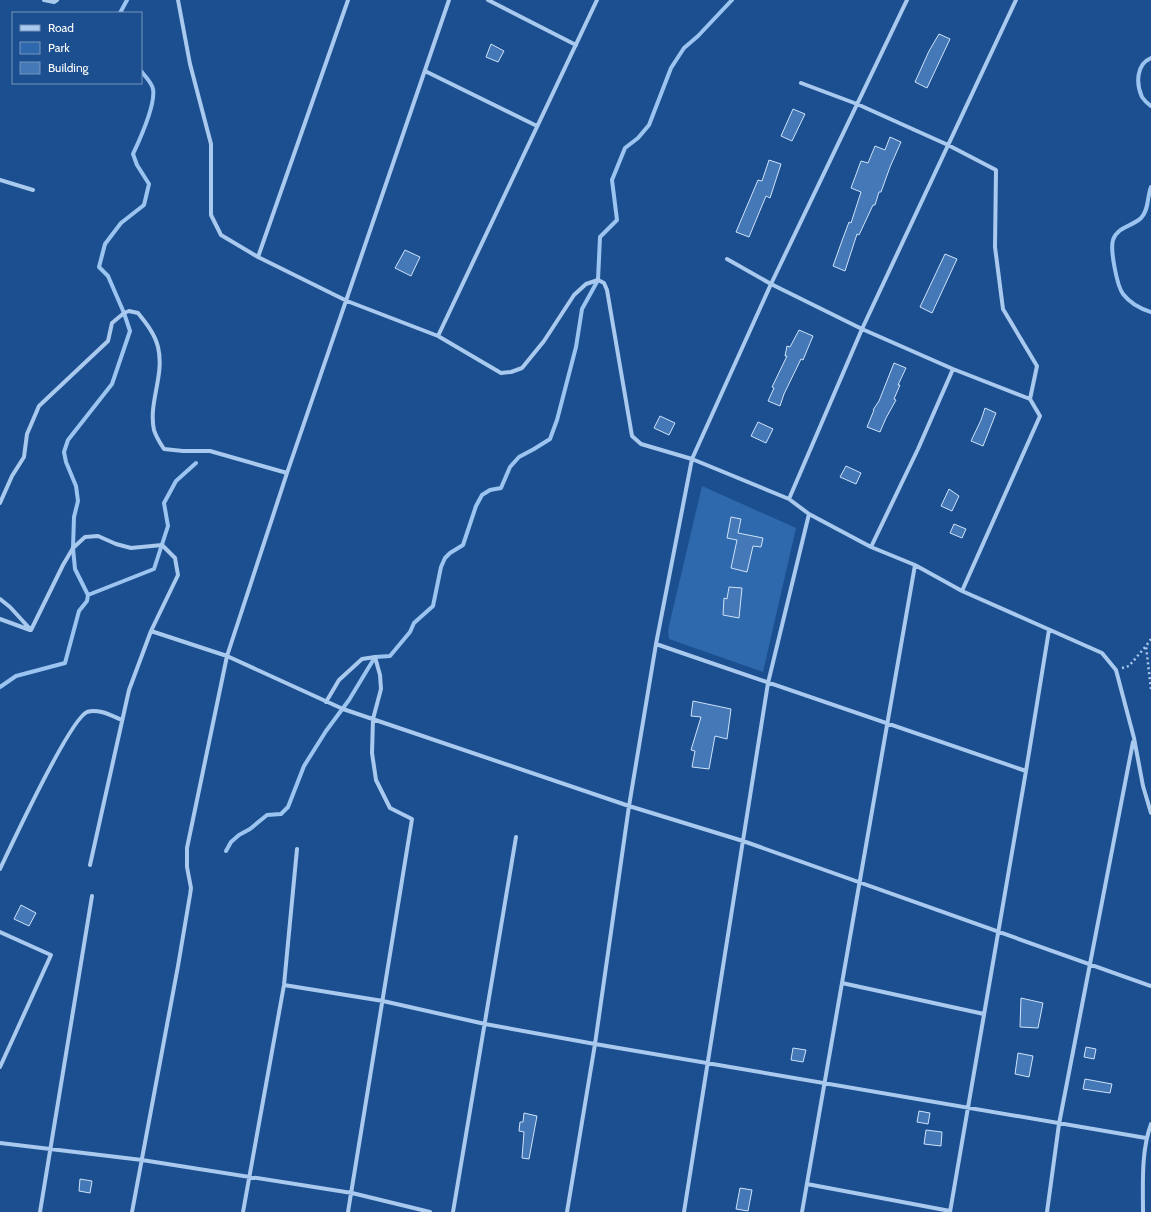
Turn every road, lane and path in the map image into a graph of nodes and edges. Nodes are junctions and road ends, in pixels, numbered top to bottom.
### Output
1 (44, 0) edge
2 (57, 0) edge
3 (178, 0) edge
4 (348, 0) edge
5 (449, 0) edge
6 (488, 0) edge
7 (597, 0) edge
8 (907, 0) edge
9 (1016, 0) edge
10 (576, 45) junction
11 (425, 71) junction
12 (801, 83) dead end
13 (857, 104) junction
14 (537, 126) junction
15 (948, 145) junction
16 (0, 180) edge
17 (33, 190) dead end
18 (258, 257) junction
19 (727, 259) dead end
20 (771, 284) junction
21 (348, 301) junction
22 (862, 329) junction
23 (438, 336) junction
24 (953, 369) junction
25 (1030, 399) junction
26 (692, 459) junction
27 (288, 473) junction
28 (789, 499) junction
29 (0, 503) edge
30 (809, 514) junction
31 (871, 547) junction
32 (915, 566) junction
33 (962, 591) junction
34 (0, 599) edge
35 (0, 619) edge
36 (31, 630) junction
37 (1049, 630) junction
38 (151, 631) junction
39 (1151, 639) edge
40 (656, 644) junction
41 (1146, 646) junction
42 (227, 656) junction
43 (1116, 670) junction
44 (768, 682) junction
45 (1151, 689) edge
46 (326, 702) junction
47 (373, 719) junction
48 (122, 720) junction
49 (887, 723) junction
50 (1134, 738) junction
51 (1026, 771) junction
52 (629, 806) junction
53 (1151, 813) edge
54 (516, 837) dead end
55 (743, 841) junction
56 (297, 849) dead end
57 (90, 865) dead end
58 (0, 869) edge
59 (860, 882) junction
60 (92, 896) dead end
61 (0, 932) edge
62 (998, 932) junction
63 (1090, 964) junction
64 (842, 983) junction
65 (284, 985) junction
66 (1151, 986) edge
67 (383, 1001) junction
68 (984, 1014) junction
69 (485, 1024) junction
70 (595, 1044) junction
71 (708, 1063) junction
72 (0, 1066) edge
73 (825, 1084) junction
74 (968, 1109) junction
75 (1059, 1124) junction
76 (1151, 1124) edge
77 (1146, 1138) junction
78 (0, 1143) edge
79 (51, 1149) junction
80 (142, 1160) junction
81 (250, 1177) junction
82 (807, 1184) junction
83 (352, 1193) junction
84 (40, 1212) edge
85 (132, 1212) edge
86 (243, 1212) edge
87 (348, 1212) edge
88 (430, 1212) edge
89 (453, 1212) edge
90 (567, 1212) edge
91 (684, 1212) edge
92 (802, 1212) edge
93 (950, 1212) edge
94 (1047, 1212) edge
95 (1143, 1212) edge

1 - 2 street
3 - 18 street
4 - 18 street
5 - 11 street
6 - 10 street
7 - 10 street
8 - 13 street
9 - 15 street
10 - 14 street
11 - 14 street
11 - 21 street
12 - 13 street
13 - 15 street
13 - 20 street
14 - 23 street
15 - 22 street
15 - 25 street
16 - 17 street
18 - 21 street
19 - 20 street
20 - 22 street
20 - 26 street
21 - 23 street
21 - 27 street
22 - 24 street
22 - 28 street
23 - 26 street
24 - 25 street
24 - 31 street
25 - 33 street
26 - 28 street
26 - 40 street
27 - 29 street
27 - 42 street
28 - 30 street
30 - 31 street
30 - 44 street
31 - 32 street
32 - 33 street
32 - 49 street
33 - 37 street
34 - 36 street
35 - 36 street
36 - 38 street
37 - 43 street
37 - 51 street
38 - 42 street
38 - 48 street
39 - 41 path
40 - 44 street
40 - 52 street
41 - 43 path
41 - 45 path
42 - 46 street
42 - 80 street
43 - 50 street
44 - 49 street
44 - 55 street
46 - 47 street
46 - 47 street
47 - 52 street
47 - 67 street
48 - 57 street
48 - 58 street
49 - 51 street
49 - 59 street
50 - 53 street
50 - 63 street
51 - 62 street
52 - 55 street
52 - 70 street
54 - 69 street
55 - 59 street
55 - 71 street
56 - 65 street
59 - 62 street
59 - 64 street
60 - 79 street
61 - 72 street
62 - 63 street
62 - 68 street
63 - 66 street
63 - 75 street
64 - 68 street
64 - 73 street
65 - 67 street
65 - 81 street
67 - 69 street
67 - 83 street
68 - 74 street
69 - 70 street
69 - 89 street
70 - 71 street
70 - 90 street
71 - 73 street
71 - 91 street
73 - 74 street
73 - 82 street
74 - 75 street
74 - 93 street
75 - 77 street
75 - 94 street
76 - 77 street
77 - 95 street
78 - 79 street
79 - 80 street
79 - 84 street
80 - 81 street
80 - 85 street
81 - 83 street
81 - 86 street
82 - 92 street
82 - 93 street
83 - 87 street
83 - 88 street

